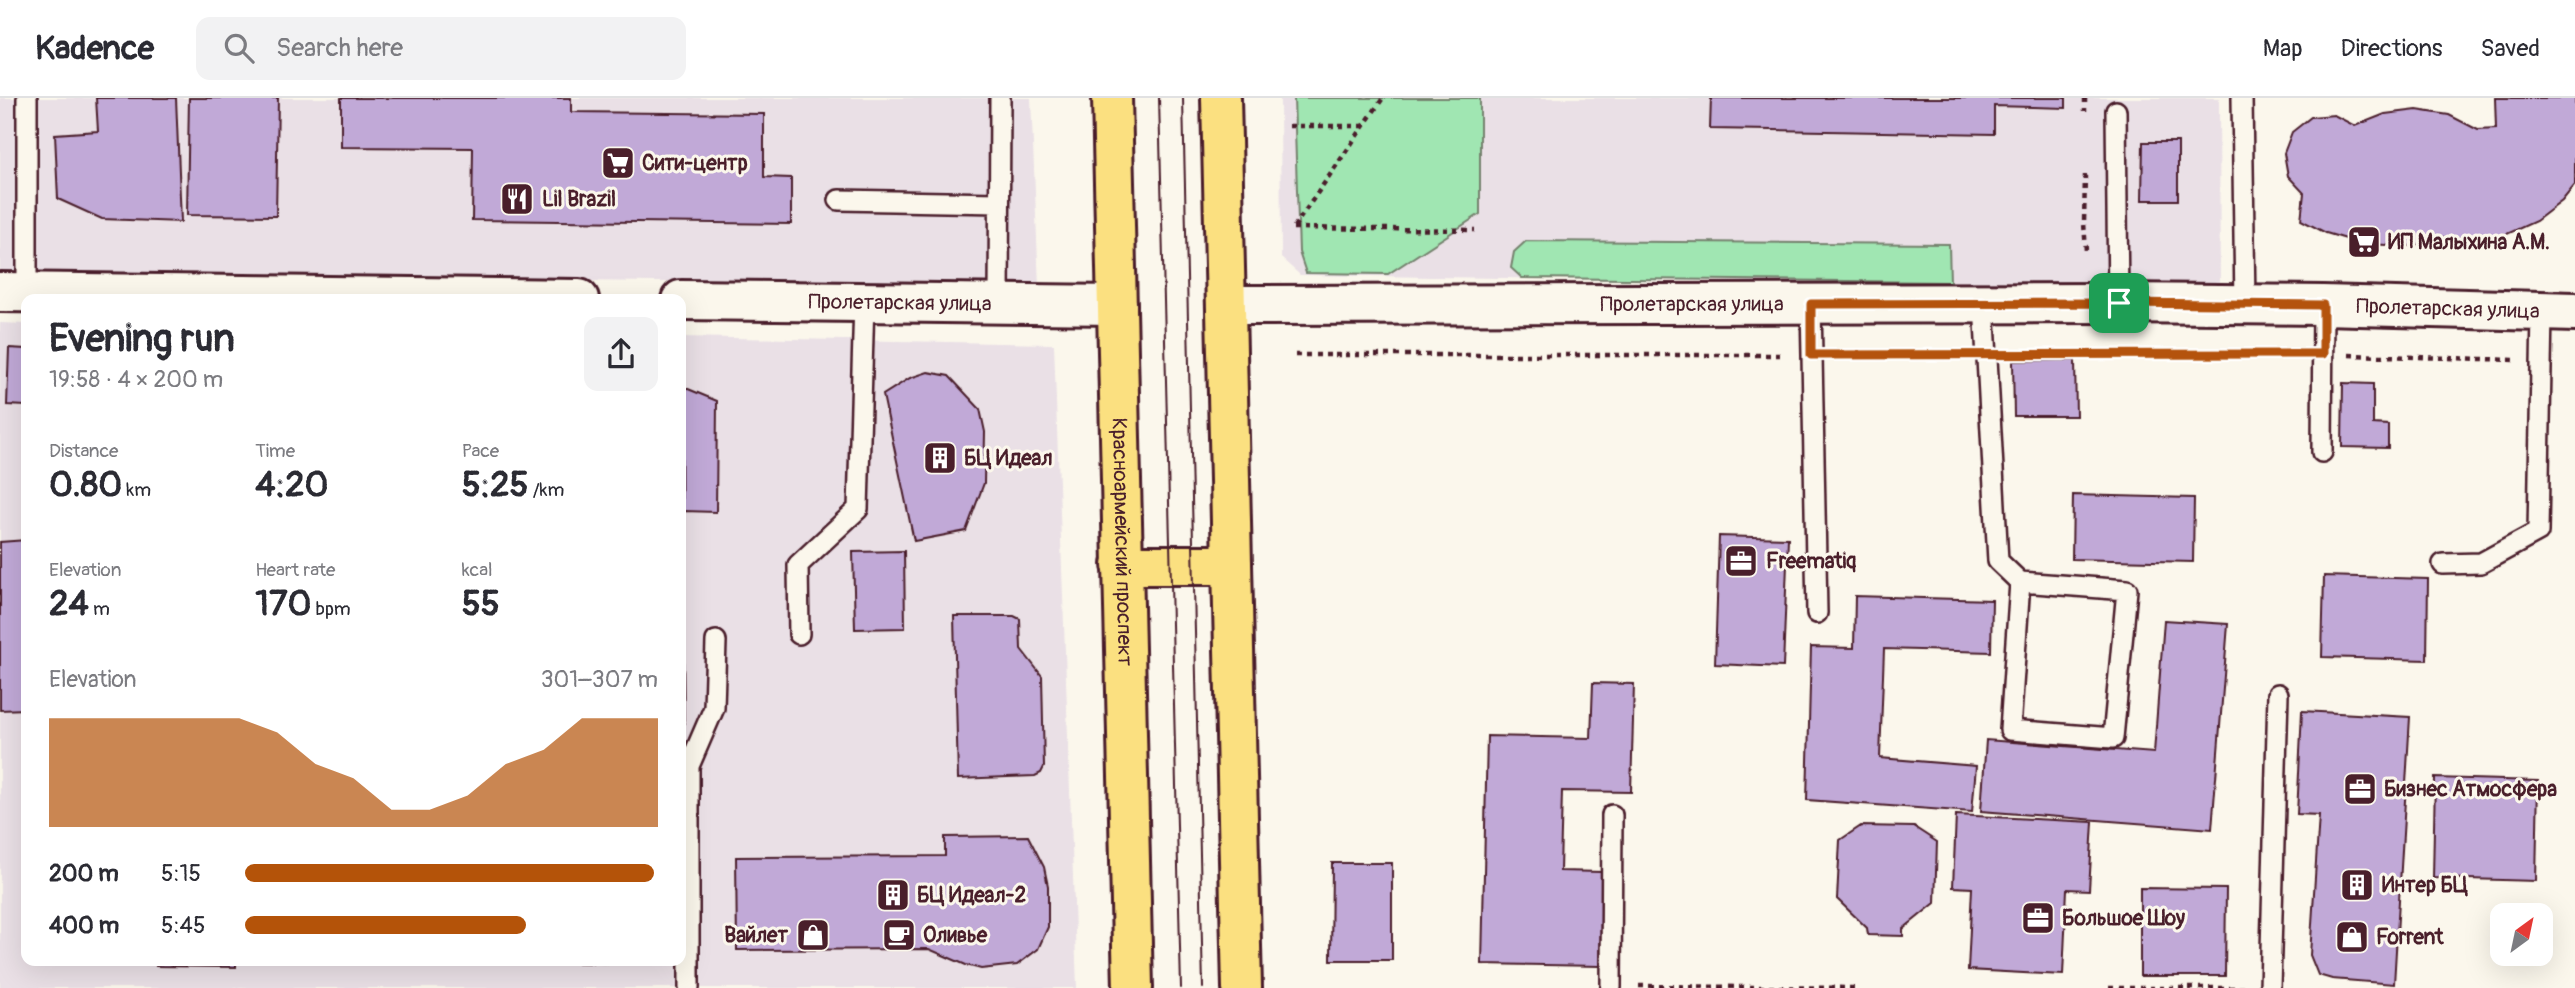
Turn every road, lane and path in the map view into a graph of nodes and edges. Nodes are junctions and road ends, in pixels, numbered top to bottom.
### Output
1 (27, 98) edge
2 (1000, 98) edge
3 (1112, 98) edge
4 (1221, 98) edge
5 (1383, 98) edge
6 (2242, 98) edge
7 (2116, 111) dead end
8 (1289, 126) dead end
9 (1364, 127) junction
10 (2085, 172) dead end
11 (839, 200) dead end
12 (999, 203) junction
13 (2084, 223) dead end
14 (1475, 230) dead end
15 (13, 292) edge
16 (175, 294) edge
17 (686, 300) edge
18 (864, 302) junction
19 (1984, 303) junction
20 (2119, 303) junction
21 (999, 304) junction
22 (1811, 304) junction
23 (1117, 305) junction
24 (1228, 305) junction
25 (2245, 305) junction
26 (2323, 305) junction
27 (2558, 312) edge
28 (1986, 353) junction
29 (2323, 354) junction
30 (1295, 355) dead end
31 (1811, 355) junction
32 (2541, 361) junction
33 (2322, 452) dead end
34 (2442, 564) dead end
35 (1122, 565) junction
36 (1232, 565) junction
37 (2020, 582) junction
38 (1817, 613) dead end
39 (799, 634) dead end
40 (716, 641) dead end
41 (2278, 694) dead end
42 (1612, 816) dead end
43 (1611, 987) edge
44 (689, 988) edge
45 (1133, 988) edge
46 (1242, 988) edge
47 (1855, 988) edge
48 (2109, 988) edge
49 (2270, 988) edge

1 - 15 lane
2 - 12 lane
3 - 23 main road, Красноармейский проспект
4 - 24 main road
5 - 9 path
6 - 25 lane
7 - 20 lane
8 - 9 path
9 - 14 path
10 - 13 path
11 - 12 lane
12 - 21 lane
15 - 16 street
17 - 18 street, Пролетарская улица
18 - 21 street, Пролетарская улица
18 - 39 lane
19 - 20 street, Пролетарская улица
19 - 22 street, Пролетарская улица
19 - 28 lane
20 - 25 street, Пролетарская улица
21 - 23 street, Пролетарская улица
22 - 24 street, Пролетарская улица
22 - 31 lane
23 - 35 main road, Красноармейский проспект
24 - 36 main road
25 - 26 street, Пролетарская улица
26 - 27 street, Пролетарская улица
26 - 29 lane
27 - 32 lane
28 - 29 path
28 - 31 path
28 - 37 lane
29 - 32 path
29 - 33 lane
30 - 31 path
31 - 38 lane
32 - 34 lane
35 - 36 main road
35 - 45 main road, Красноармейский проспект
36 - 46 main road
37 - 37 lane
40 - 44 lane
41 - 49 lane
42 - 43 lane
43 - 47 path
48 - 49 path

